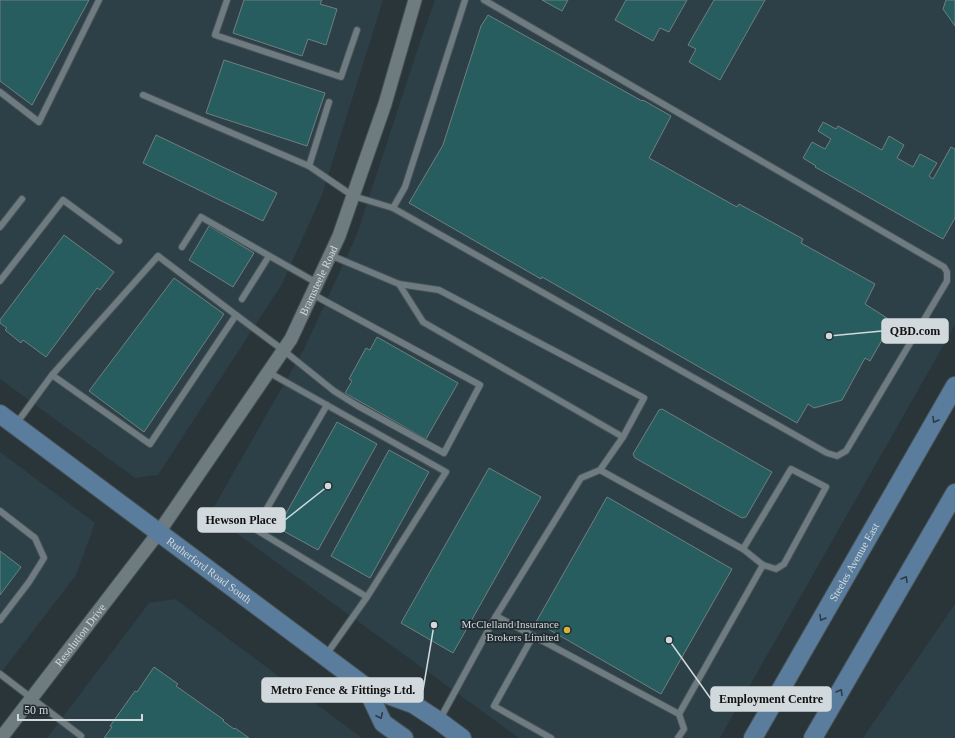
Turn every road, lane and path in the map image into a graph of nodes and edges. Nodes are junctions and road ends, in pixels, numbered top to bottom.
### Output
1 (100, 0) edge
2 (227, 0) edge
3 (415, 0) edge
4 (464, 0) edge
5 (484, 0) edge
6 (357, 30) dead end
7 (0, 92) edge
8 (143, 95) dead end
9 (329, 102) dead end
10 (309, 166) junction
11 (353, 196) junction
12 (22, 199) dead end
13 (393, 208) junction
14 (0, 227) edge
15 (119, 241) dead end
16 (182, 247) dead end
17 (330, 255) junction
18 (269, 256) junction
19 (0, 281) edge
20 (399, 284) junction
21 (314, 289) junction
22 (242, 299) dead end
23 (236, 315) junction
24 (283, 350) junction
25 (268, 372) junction
26 (52, 375) junction
27 (955, 386) edge
28 (326, 405) junction
29 (0, 414) edge
30 (15, 425) junction
31 (623, 437) junction
32 (600, 470) junction
33 (955, 493) edge
34 (0, 511) edge
35 (159, 532) junction
36 (743, 549) junction
37 (763, 565) junction
38 (367, 597) junction
39 (496, 616) junction
40 (0, 620) edge
41 (533, 636) junction
42 (325, 656) junction
43 (0, 674) edge
44 (366, 687) junction
45 (32, 698) junction
46 (679, 714) junction
47 (440, 721) junction
48 (81, 736) dead end
49 (1, 738) edge
50 (404, 738) edge
51 (462, 738) edge
52 (551, 738) edge
53 (678, 738) edge
54 (754, 738) edge
55 (813, 738) edge

1 - 7 lane
2 - 6 lane
3 - 11 street, Bramsteele Road
4 - 13 lane
5 - 13 lane
8 - 10 lane
9 - 10 lane
10 - 11 lane
11 - 13 lane
11 - 17 street, Bramsteele Road
12 - 14 lane
15 - 19 lane
16 - 18 lane
17 - 20 lane
17 - 21 street, Bramsteele Road
18 - 21 lane
18 - 22 lane
20 - 31 lane
20 - 31 lane
21 - 24 street, Bramsteele Road
21 - 24 lane
23 - 24 lane
23 - 26 lane
23 - 26 lane
24 - 25 street, Bramsteele Road
25 - 28 lane
25 - 35 street, Bramsteele Road
26 - 30 lane
27 -> 54 main road, Steeles Avenue East
28 - 38 lane
28 - 38 lane
29 - 30 main road, Rutherford Road South
30 - 35 main road, Rutherford Road South
31 - 32 lane
32 - 36 lane
32 - 39 lane
55 -> 33 main road
34 - 40 lane
35 - 42 main road, Rutherford Road South
35 - 45 street, Resolution Drive
36 - 37 lane
36 - 37 lane
37 - 46 lane
38 - 42 lane
39 - 41 lane
39 - 47 lane
41 - 46 lane
41 - 52 lane
42 - 44 main road, Rutherford Road South
43 - 45 lane
44 - 47 main road
44 -> 50 main road, Rutherford Road South
45 - 48 lane
45 - 49 street, Resolution Drive
46 - 53 lane
47 - 51 main road

